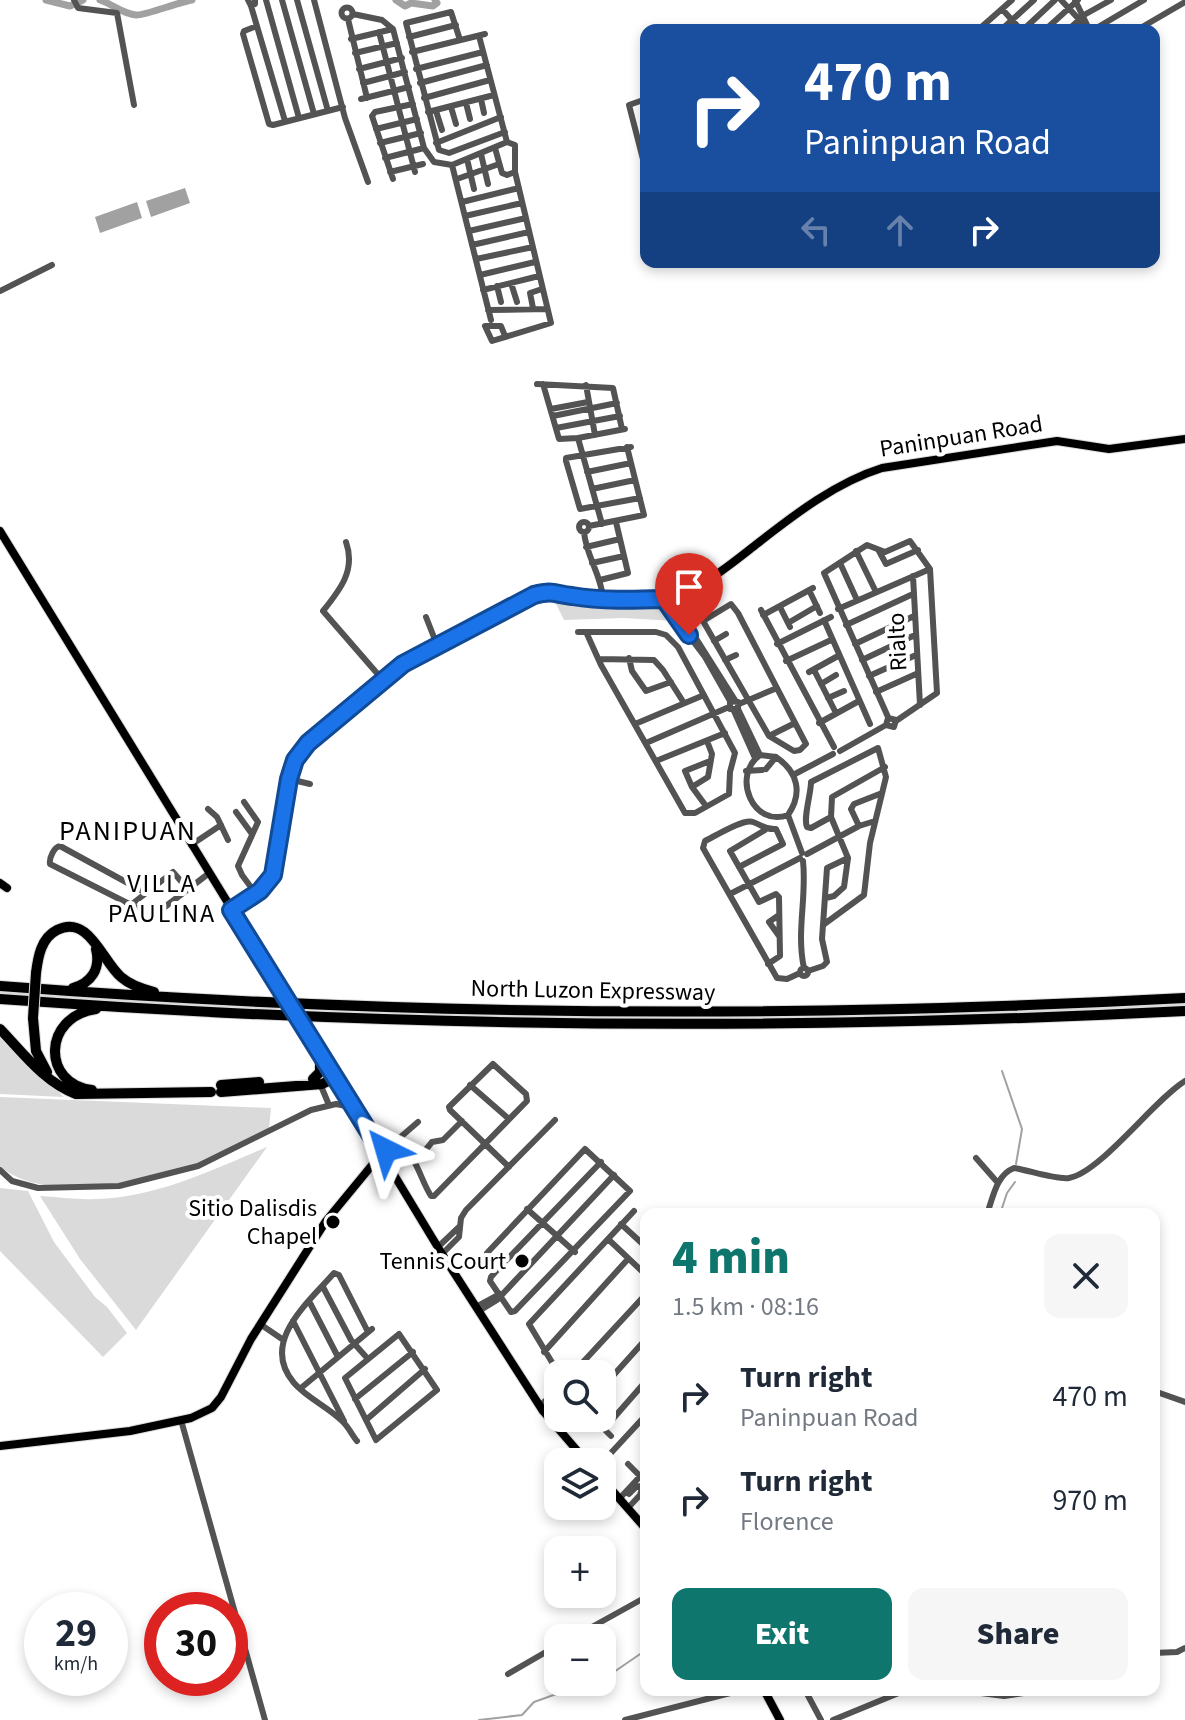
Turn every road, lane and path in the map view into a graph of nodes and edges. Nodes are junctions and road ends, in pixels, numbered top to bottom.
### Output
1 (268, 0) edge
2 (282, 0) edge
3 (297, 0) edge
4 (314, 0) edge
5 (1012, 0) edge
6 (1034, 0) edge
7 (1055, 0) edge
8 (1061, 0) edge
9 (1076, 0) edge
10 (1111, 0) edge
11 (1144, 0) edge
12 (75, 2) edge
13 (253, 2) edge
14 (1185, 2) edge
15 (344, 4) edge
16 (1130, 4) edge
17 (1068, 8) junction
18 (1002, 9) junction
19 (348, 17) junction
20 (1082, 18) junction
21 (1012, 20) junction
22 (985, 24) edge
23 (1008, 24) edge
24 (1016, 24) edge
25 (1029, 24) edge
26 (1051, 24) edge
27 (1075, 24) edge
28 (1086, 24) edge
29 (1100, 24) edge
30 (1147, 24) edge
31 (456, 25) junction
32 (257, 26) junction
33 (393, 29) junction
34 (379, 32) junction
35 (409, 37) junction
36 (351, 38) junction
37 (460, 40) junction
38 (397, 43) junction
39 (383, 46) junction
40 (413, 52) junction
41 (483, 52) junction
42 (355, 53) junction
43 (401, 56) junction
44 (387, 61) junction
45 (487, 65) junction
46 (359, 69) junction
47 (416, 69) junction
48 (405, 72) junction
49 (391, 76) junction
50 (490, 80) junction
51 (363, 83) junction
52 (420, 83) junction
53 (409, 87) junction
54 (395, 90) junction
55 (494, 95) junction
56 (424, 98) junction
57 (481, 99) junction
58 (640, 101) edge
59 (466, 103) junction
60 (413, 104) junction
61 (134, 105) dead end
62 (343, 107) junction
63 (399, 107) junction
64 (451, 107) junction
65 (328, 111) junction
66 (432, 112) junction
67 (484, 113) dead end
68 (314, 114) junction
69 (501, 117) junction
70 (299, 118) junction
71 (417, 119) junction
72 (470, 119) dead end
73 (285, 121) junction
74 (402, 122) junction
75 (456, 124) dead end
76 (376, 129) junction
77 (442, 130) dead end
78 (505, 132) junction
79 (421, 133) junction
80 (407, 137) junction
81 (640, 137) edge
82 (507, 142) junction
83 (380, 143) junction
84 (436, 143) junction
85 (424, 148) junction
86 (495, 148) junction
87 (410, 151) junction
88 (481, 154) junction
89 (385, 158) junction
90 (467, 159) junction
91 (423, 164) dead end
92 (499, 164) junction
93 (452, 165) junction
94 (415, 169) junction
95 (485, 169) junction
96 (515, 172) junction
97 (471, 174) junction
98 (457, 179) junction
99 (368, 182) dead end
100 (488, 184) dead end
101 (519, 188) junction
102 (474, 189) dead end
103 (462, 202) junction
104 (522, 203) junction
105 (465, 216) junction
106 (526, 218) junction
107 (469, 231) junction
108 (529, 232) junction
109 (472, 245) junction
110 (533, 247) junction
111 (476, 259) junction
112 (535, 262) junction
113 (52, 265) dead end
114 (480, 275) junction
115 (539, 276) junction
116 (511, 283) junction
117 (497, 286) junction
118 (542, 289) junction
119 (483, 290) junction
120 (0, 291) edge
121 (501, 302) dead end
122 (517, 302) dead end
123 (533, 308) junction
124 (547, 309) junction
125 (488, 310) junction
126 (491, 320) dead end
127 (516, 321) dead end
128 (520, 331) junction
129 (505, 336) junction
130 (586, 385) junction
131 (617, 403) junction
132 (589, 405) junction
133 (552, 413) junction
134 (620, 416) junction
135 (592, 421) junction
136 (556, 428) junction
137 (595, 435) junction
138 (578, 438) junction
139 (1185, 439) edge
140 (583, 455) junction
141 (631, 463) junction
142 (587, 472) junction
143 (635, 480) junction
144 (592, 489) junction
145 (640, 498) junction
146 (597, 505) junction
147 (616, 522) junction
148 (602, 524) junction
149 (0, 531) edge
150 (620, 539) junction
151 (346, 542) dead end
152 (586, 547) junction
153 (918, 550) junction
154 (856, 551) junction
155 (879, 551) junction
156 (624, 556) junction
157 (592, 563) junction
158 (840, 563) junction
159 (930, 569) junction
160 (913, 576) junction
161 (600, 580) junction
162 (876, 592) junction
163 (913, 594) junction
164 (603, 596) junction
165 (666, 596) junction
166 (857, 600) junction
167 (780, 607) junction
168 (838, 609) junction
169 (823, 614) junction
170 (914, 616) junction
171 (426, 617) dead end
172 (846, 625) junction
173 (578, 632) dead end
174 (587, 634) junction
175 (726, 634) dead end
176 (915, 635) junction
177 (831, 640) junction
178 (714, 641) junction
179 (777, 644) junction
180 (855, 644) junction
181 (437, 645) junction
182 (736, 655) dead end
183 (916, 655) junction
184 (838, 656) junction
185 (629, 658) junction
186 (599, 659) junction
187 (725, 660) junction
188 (862, 660) junction
189 (786, 661) junction
190 (916, 674) junction
191 (836, 675) dead end
192 (869, 676) junction
193 (749, 677) dead end
194 (382, 679) junction
195 (797, 681) junction
196 (671, 682) junction
197 (739, 683) junction
198 (821, 684) junction
199 (788, 685) dead end
200 (777, 688) junction
201 (844, 691) dead end
202 (876, 692) junction
203 (704, 695) junction
204 (828, 698) junction
205 (749, 701) junction
206 (859, 701) junction
207 (684, 703) junction
208 (734, 705) junction
209 (920, 705) junction
210 (787, 706) junction
211 (777, 711) dead end
212 (836, 713) junction
213 (716, 715) junction
214 (887, 721) junction
215 (795, 723) junction
216 (819, 723) junction
217 (635, 724) junction
218 (870, 724) dead end
219 (725, 733) junction
220 (769, 736) junction
221 (707, 741) junction
222 (646, 743) junction
223 (836, 751) junction
224 (758, 757) junction
225 (776, 757) junction
226 (656, 761) junction
227 (710, 761) junction
228 (885, 767) junction
229 (746, 771) junction
230 (793, 775) junction
231 (289, 779) junction
232 (310, 784) dead end
233 (692, 787) junction
234 (882, 793) junction
235 (244, 802) dead end
236 (706, 806) junction
237 (208, 809) dead end
238 (236, 812) dead end
239 (831, 817) junction
240 (784, 818) junction
241 (875, 821) junction
242 (221, 825) junction
243 (859, 826) junction
244 (766, 829) junction
245 (776, 829) junction
246 (252, 834) junction
247 (841, 836) junction
248 (228, 840) dead end
249 (191, 845) junction
250 (803, 856) junction
251 (848, 858) junction
252 (739, 867) junction
253 (208, 874) junction
254 (749, 885) junction
255 (187, 888) junction
256 (146, 893) junction
257 (256, 894) junction
258 (730, 894) junction
259 (826, 898) junction
260 (132, 904) junction
261 (231, 910) junction
262 (153, 916) junction
263 (165, 922) dead end
264 (823, 925) junction
265 (93, 939) junction
266 (768, 964) junction
267 (805, 974) junction
268 (0, 986) edge
269 (47, 990) junction
270 (176, 998) junction
271 (1185, 998) edge
272 (0, 999) edge
273 (118, 1007) junction
274 (1185, 1011) edge
275 (304, 1027) junction
276 (0, 1029) edge
277 (320, 1064) joint
278 (325, 1080) junction
279 (1185, 1081) edge
280 (470, 1085) junction
281 (216, 1088) junction
282 (337, 1090) joint
283 (76, 1091) junction
284 (103, 1091) junction
285 (90, 1096) junction
286 (350, 1104) junction
287 (329, 1105) junction
288 (509, 1119) junction
289 (555, 1120) dead end
290 (462, 1121) junction
291 (418, 1122) dead end
292 (485, 1142) junction
293 (382, 1153) junction
294 (976, 1158) dead end
295 (601, 1162) junction
296 (509, 1167) junction
297 (0, 1170) edge
298 (614, 1175) junction
299 (998, 1183) junction
300 (989, 1208) edge
301 (527, 1209) junction
302 (634, 1211) dead end
303 (542, 1223) junction
304 (621, 1224) junction
305 (557, 1236) junction
306 (608, 1239) junction
307 (640, 1241) edge
308 (440, 1251) junction
309 (575, 1252) junction
310 (628, 1259) junction
311 (498, 1269) junction
312 (640, 1270) edge
313 (323, 1287) junction
314 (500, 1294) junction
315 (640, 1300) edge
316 (309, 1301) junction
317 (478, 1309) junction
318 (293, 1321) junction
319 (260, 1324) junction
320 (282, 1339) junction
321 (354, 1343) junction
322 (640, 1346) edge
323 (413, 1352) junction
324 (544, 1352) junction
325 (338, 1357) junction
326 (368, 1359) junction
327 (549, 1360) edge
328 (585, 1360) edge
329 (425, 1369) junction
330 (319, 1371) junction
331 (616, 1372) edge
332 (301, 1388) junction
333 (640, 1388) edge
334 (1160, 1393) edge
335 (355, 1399) junction
336 (544, 1402) edge
337 (1185, 1402) edge
338 (540, 1406) junction
339 (616, 1415) edge
340 (181, 1420) junction
341 (366, 1420) junction
342 (344, 1422) junction
343 (640, 1422) edge
344 (607, 1432) edge
345 (611, 1436) dead end
346 (357, 1441) dead end
347 (0, 1446) edge
348 (575, 1448) edge
349 (616, 1448) edge
350 (628, 1464) dead end
351 (640, 1471) edge
352 (640, 1477) edge
353 (616, 1494) edge
354 (640, 1495) edge
355 (623, 1502) junction
356 (640, 1522) edge
357 (640, 1600) edge
358 (597, 1624) edge
359 (1185, 1648) edge
360 (544, 1653) edge
361 (1160, 1653) edge
362 (508, 1674) dead end
363 (719, 1696) edge
364 (767, 1696) edge
365 (808, 1696) edge
366 (891, 1696) edge
367 (265, 1720) edge
368 (625, 1720) edge
369 (780, 1720) edge
370 (821, 1720) edge
371 (833, 1720) edge

1 - 13 street
1 - 70 street
2 - 68 street
3 - 65 street
4 - 62 street
5 - 18 street
6 - 21 street
7 - 25 street
8 - 17 street
9 - 17 street
9 - 20 street
10 - 20 street
11 - 16 street
12 - 61 street
13 - 32 street
14 - 30 street
15 - 19 street
16 - 29 street
17 - 20 street
17 - 26 street
18 - 21 street
18 - 22 street
19 - 33 street
19 - 36 street
20 - 27 street
20 - 28 street
21 - 23 street
21 - 24 street
31 - 35 street
31 - 35 street
31 - 37 street
32 - 73 street
32 - 73 street
33 - 34 street
33 - 38 street
34 - 36 street
34 - 39 street
35 - 40 street
36 - 42 street
37 - 40 street
37 - 41 street
38 - 39 street
38 - 43 street
39 - 42 street
39 - 44 street
40 - 43 street
40 - 47 street
41 - 45 street
41 - 47 street
42 - 46 street
43 - 44 street
43 - 48 street
44 - 46 street
44 - 49 street
45 - 50 street
45 - 52 street
46 - 51 street
47 - 52 street
48 - 49 street
48 - 53 street
49 - 51 street
49 - 54 street
50 - 55 street
50 - 56 street
51 - 54 street
52 - 56 street
53 - 54 street
53 - 60 street
54 - 63 street
55 - 57 street
55 - 69 street
56 - 66 street
57 - 59 street
57 - 67 street
58 - 81 street
59 - 64 street
59 - 72 street
60 - 63 street
60 - 71 street
62 - 65 street
62 - 99 street
63 - 74 street
63 - 76 street
64 - 66 street
64 - 75 street
65 - 68 street
66 - 77 street
66 - 84 street
68 - 70 street
69 - 78 street
69 - 84 street
70 - 73 street
71 - 74 street
71 - 79 street
74 - 76 street
74 - 80 street
76 - 83 street
78 - 82 street
78 - 84 street
79 - 80 street
79 - 85 street
80 - 83 street
80 - 87 street
82 - 86 street
82 - 96 street
83 - 89 street
85 - 87 street
85 - 93 street
86 - 88 street
86 - 92 street
87 - 89 street
87 - 94 street
88 - 90 street
88 - 95 street
89 - 94 street
90 - 93 street
90 - 97 street
91 - 94 street
92 - 95 street
92 - 96 street
93 - 98 street
95 - 97 street
95 - 100 street
96 - 101 street
97 - 98 street
97 - 102 street
98 - 103 street
101 - 103 street
101 - 104 street
103 - 105 street
104 - 105 street
104 - 106 street
105 - 107 street
106 - 107 street
106 - 108 street
107 - 109 street
108 - 109 street
108 - 110 street
109 - 111 street
110 - 111 street
110 - 112 street
111 - 114 street
112 - 114 street
112 - 115 street
113 - 120 street
114 - 119 street
115 - 116 street
115 - 118 street
116 - 117 street
116 - 122 street
117 - 119 street
117 - 121 street
118 - 123 street
118 - 124 street
119 - 125 street
123 - 124 street
123 - 125 street
124 - 128 street
125 - 126 street
127 - 128 street
128 - 129 street
129 - 129 street
130 - 131 street
130 - 132 street
130 - 133 street
131 - 132 street
131 - 134 street
132 - 133 street
132 - 135 street
133 - 136 street
134 - 135 street
134 - 137 street
135 - 136 street
135 - 137 street
136 - 138 street
137 - 138 street
138 - 140 street
139 - 165 main road, Paninpuan Road
140 - 141 street
140 - 142 street
140 - 146 street
141 - 142 street
141 - 143 street
142 - 144 street
143 - 144 street
143 - 145 street
144 - 146 street
145 - 146 street
145 - 147 street
146 - 148 street
147 - 148 street
147 - 150 street
148 - 152 street
149 - 249 main road
150 - 152 street
150 - 156 street
151 - 194 street
152 - 157 street
153 - 155 street
153 - 155 street
153 - 159 street
154 - 155 street
154 - 158 street
154 - 162 street
156 - 157 street
156 - 161 street
157 - 161 street
158 - 166 street
158 - 168 street
159 - 160 street
159 - 209 street
160 - 162 street
160 - 163 street, Rialto
161 - 164 street
162 - 166 street
163 - 170 street, Rialto
163 - 172 street
164 - 165 main road, Paninpuan Road
164 - 181 main road, Paninpuan Road
165 - 208 street
166 - 168 street
167 - 169 street
167 - 169 street
167 - 179 street
168 - 172 street
169 - 177 street
169 - 179 street
170 - 176 street, Rialto
170 - 180 street
171 - 181 street
172 - 180 street
173 - 174 street
174 - 186 street
174 - 203 street
175 - 178 street
176 - 183 street, Rialto
176 - 188 street
177 - 184 street
177 - 189 street
178 - 187 street
178 - 200 street
179 - 189 street
180 - 188 street
181 - 194 main road, Paninpuan Road
182 - 187 street
183 - 190 street, Rialto
183 - 192 street
184 - 198 street
184 - 206 street
185 - 186 street
185 - 196 street
185 - 196 street
186 - 217 street
187 - 197 street
188 - 192 street
189 - 195 street
190 - 202 street
190 - 209 street, Rialto
191 - 198 street
192 - 202 street
193 - 197 street
194 - 231 main road, Paninpuan Road
195 - 199 street
195 - 216 street
196 - 207 street
197 - 205 street
198 - 204 street
200 - 205 street
200 - 210 street
201 - 204 street
202 - 214 street
203 - 207 street
203 - 213 street
204 - 212 street
205 - 208 street
205 - 220 street
206 - 212 street
206 - 218 street
207 - 217 street
208 - 213 street
208 - 224 street
209 - 214 street
210 - 211 street
210 - 215 street
212 - 216 street
213 - 219 street
213 - 222 street
214 - 223 street
215 - 220 street
215 - 220 street
216 - 223 street
217 - 222 street
219 - 221 street
219 - 236 street
221 - 226 street
221 - 227 street
222 - 226 street
223 - 230 street
224 - 225 street
224 - 229 street
225 - 229 street
225 - 230 street
226 - 236 street
227 - 233 street
227 - 233 street
228 - 234 street
228 - 239 street
228 - 239 street
229 - 240 street
230 - 240 street
231 - 232 street
231 - 257 main road, Paninpuan Road
233 - 236 street
234 - 241 street
234 - 243 street
235 - 246 street
237 - 242 street
238 - 246 street
239 - 247 street
240 - 245 street
240 - 250 street
241 - 243 street
241 - 264 street
242 - 248 street
242 - 249 street
243 - 247 street
244 - 245 street
244 - 252 street
244 - 258 street
245 - 252 street
246 - 257 street
247 - 250 street
247 - 251 street
249 - 253 main road
250 - 254 street
250 - 267 street
251 - 259 street
251 - 259 street
252 - 254 street
253 - 255 street
253 - 261 main road
254 - 258 street
254 - 266 street
255 - 256 street
255 - 262 street
256 - 260 street
256 - 260 street
257 - 261 main road, Paninpuan Road
258 - 266 street
259 - 264 street
260 - 262 street
261 - 275 main road, bridge
262 - 263 street
264 - 267 street
265 - 269 highway
265 - 270 highway
265 - 283 highway, bridge
266 - 267 street
268 - 269 highway, North Luzon Expressway
269 - 270 highway, North Luzon Expressway
270 - 271 highway, North Luzon Expressway
272 - 273 highway, North Luzon Expressway
273 - 274 highway, North Luzon Expressway
273 - 284 highway
275 - 277 main road
275 - 278 main road
276 - 285 highway
277 - 278 highway
278 - 281 highway
278 - 282 highway
278 - 286 main road
278 - 287 street
279 - 299 street
280 - 288 street
280 - 288 street
280 - 290 street
281 - 284 highway
281 - 285 highway
282 - 286 main road
283 - 284 highway
283 - 285 highway
286 - 287 street
286 - 293 main road
287 - 297 street
288 - 292 street
289 - 296 street
290 - 292 street
290 - 292 street
291 - 293 street
292 - 296 street
293 - 308 main road
293 - 319 main road
294 - 299 street
295 - 298 street
295 - 301 street
295 - 303 street
296 - 308 street
298 - 305 street
298 - 309 street
299 - 300 street
301 - 303 street
301 - 311 street
302 - 304 street
303 - 305 street
303 - 311 street
304 - 306 street
304 - 307 street
305 - 309 street
305 - 314 street
306 - 310 street
306 - 324 street
308 - 317 main road
309 - 314 street
310 - 312 street
310 - 324 street
311 - 314 street
313 - 316 street
313 - 321 street
313 - 321 street
314 - 317 street
315 - 328 street
316 - 318 street
316 - 325 street
317 - 338 main road
318 - 320 street
318 - 330 street
319 - 320 street
319 - 340 main road
320 - 332 street
321 - 325 street
321 - 326 street
322 - 331 street
323 - 326 street
323 - 329 street
323 - 335 street
324 - 327 street
325 - 330 street
326 - 335 street
329 - 341 street
329 - 341 street
330 - 332 street
330 - 342 street
332 - 342 street
333 - 339 street
334 - 337 street
335 - 341 street
336 - 338 street
338 - 348 main road
340 - 347 main road
340 - 367 street
342 - 346 street
343 - 349 street
344 - 345 street
350 - 351 street
352 - 355 street
353 - 355 main road
354 - 355 street
355 - 356 main road
357 - 358 street
359 - 361 street
360 - 362 street
363 - 368 street
364 - 369 main road
365 - 370 street
366 - 371 street

